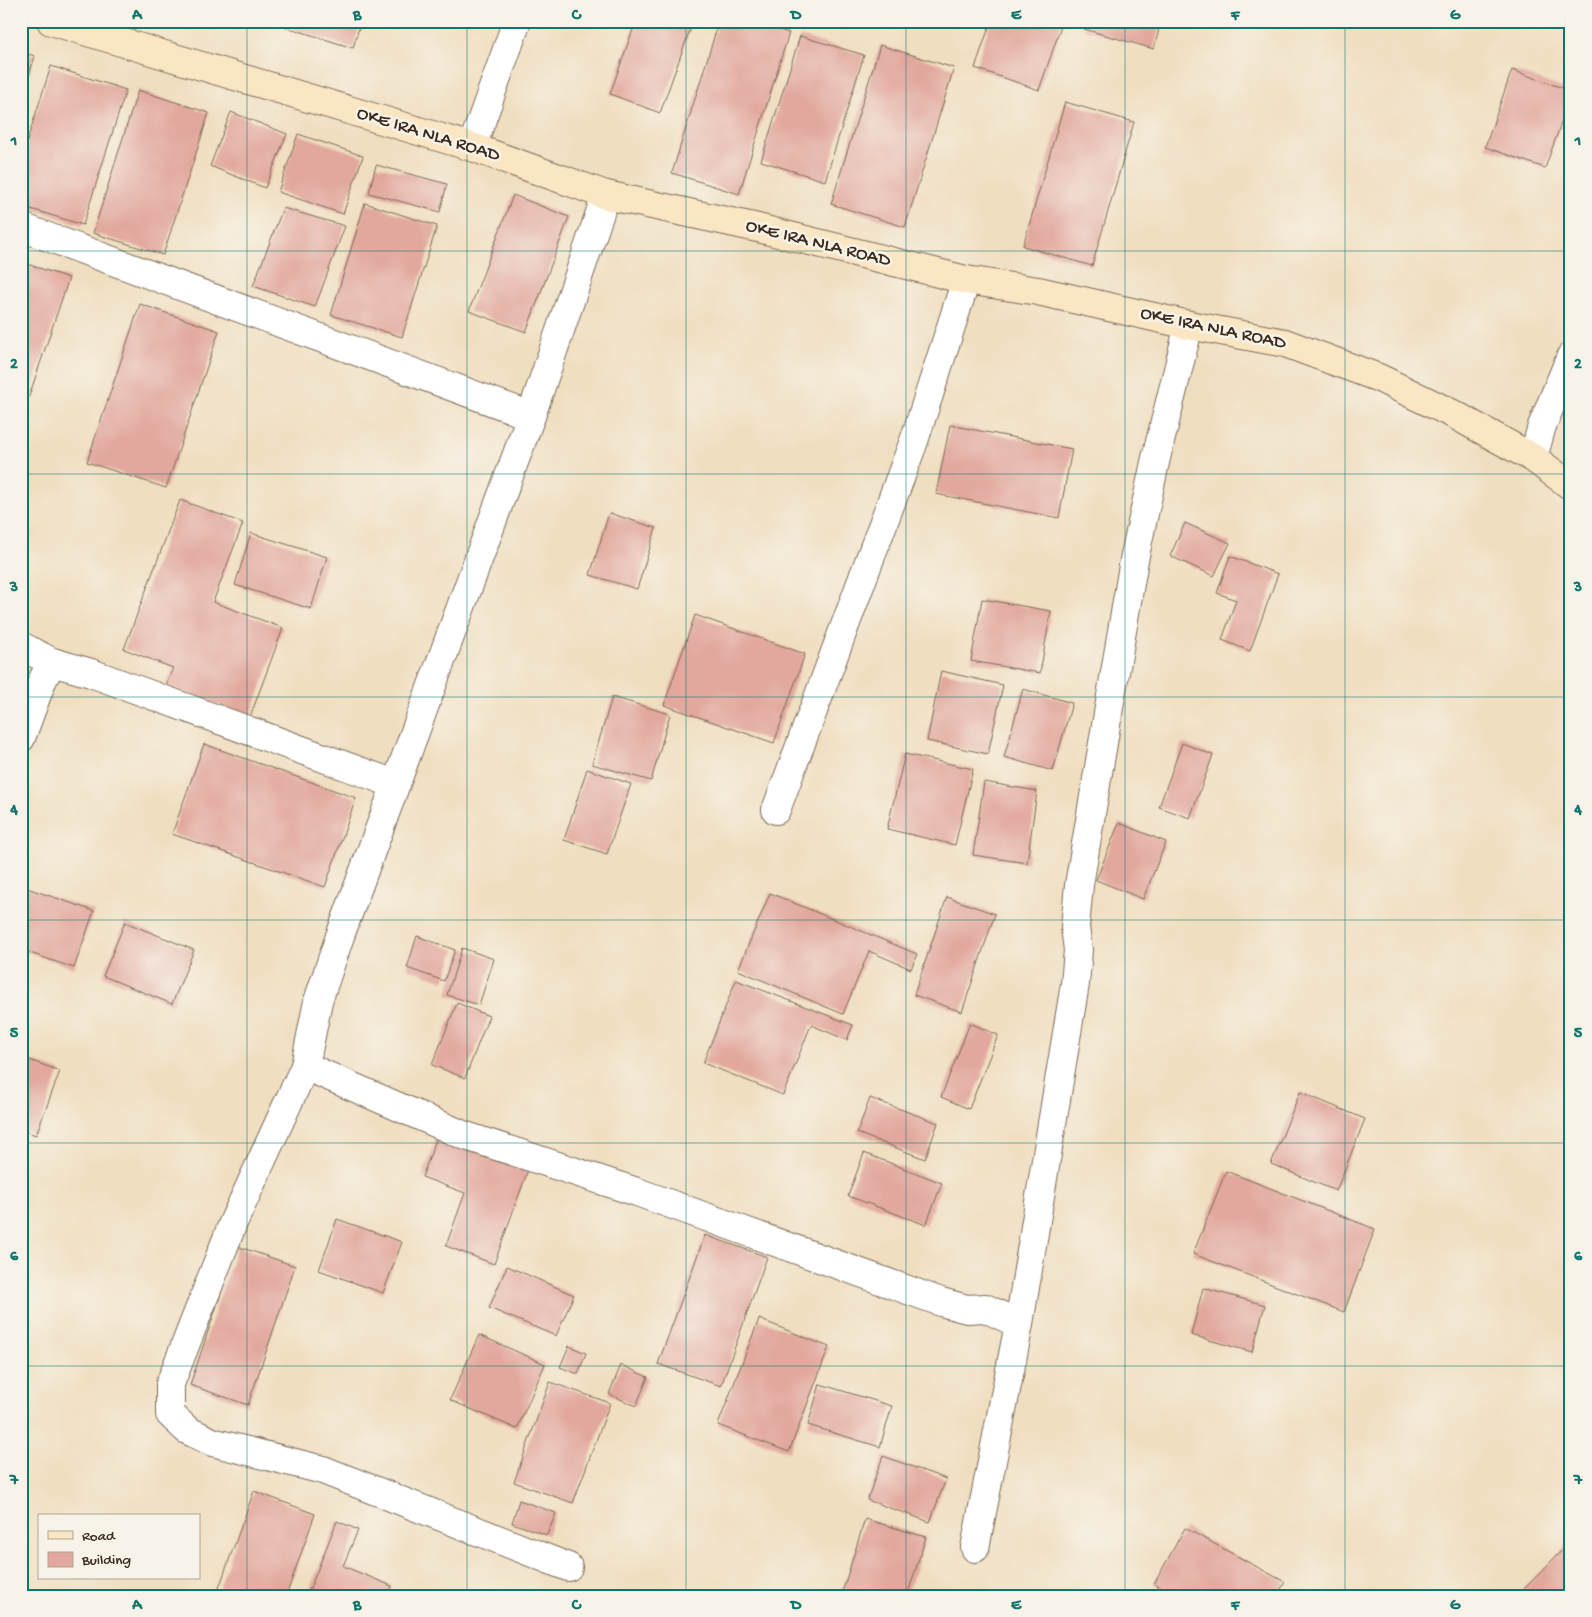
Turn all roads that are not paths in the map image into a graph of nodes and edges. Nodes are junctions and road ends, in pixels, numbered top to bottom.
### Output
1 (51, 21) edge
2 (517, 21) edge
3 (472, 147) junction
4 (606, 196) junction
5 (21, 227) edge
6 (966, 280) junction
7 (1190, 325) junction
8 (1571, 356) edge
9 (531, 416) junction
10 (1533, 458) junction
11 (1571, 486) edge
12 (21, 646) edge
13 (52, 662) junction
14 (21, 738) edge
15 (395, 784) junction
16 (776, 810) dead end
17 (305, 1066) junction
18 (1019, 1324) junction
19 (975, 1548) dead end
20 (568, 1568) dead end

1 - 3 street, OKE IRA NLA ROAD
2 - 3 street
3 - 4 street, OKE IRA NLA ROAD
4 - 6 street, OKE IRA NLA ROAD
4 - 9 street
5 - 9 street
6 - 7 street, OKE IRA NLA ROAD
6 - 16 street
7 - 10 street, OKE IRA NLA ROAD
7 - 18 street
8 - 10 street
9 - 15 street
10 - 11 street, OKE IRA NLA ROAD
12 - 13 street
13 - 14 street
13 - 15 street
15 - 17 street
17 - 18 street
17 - 20 street
18 - 19 street

